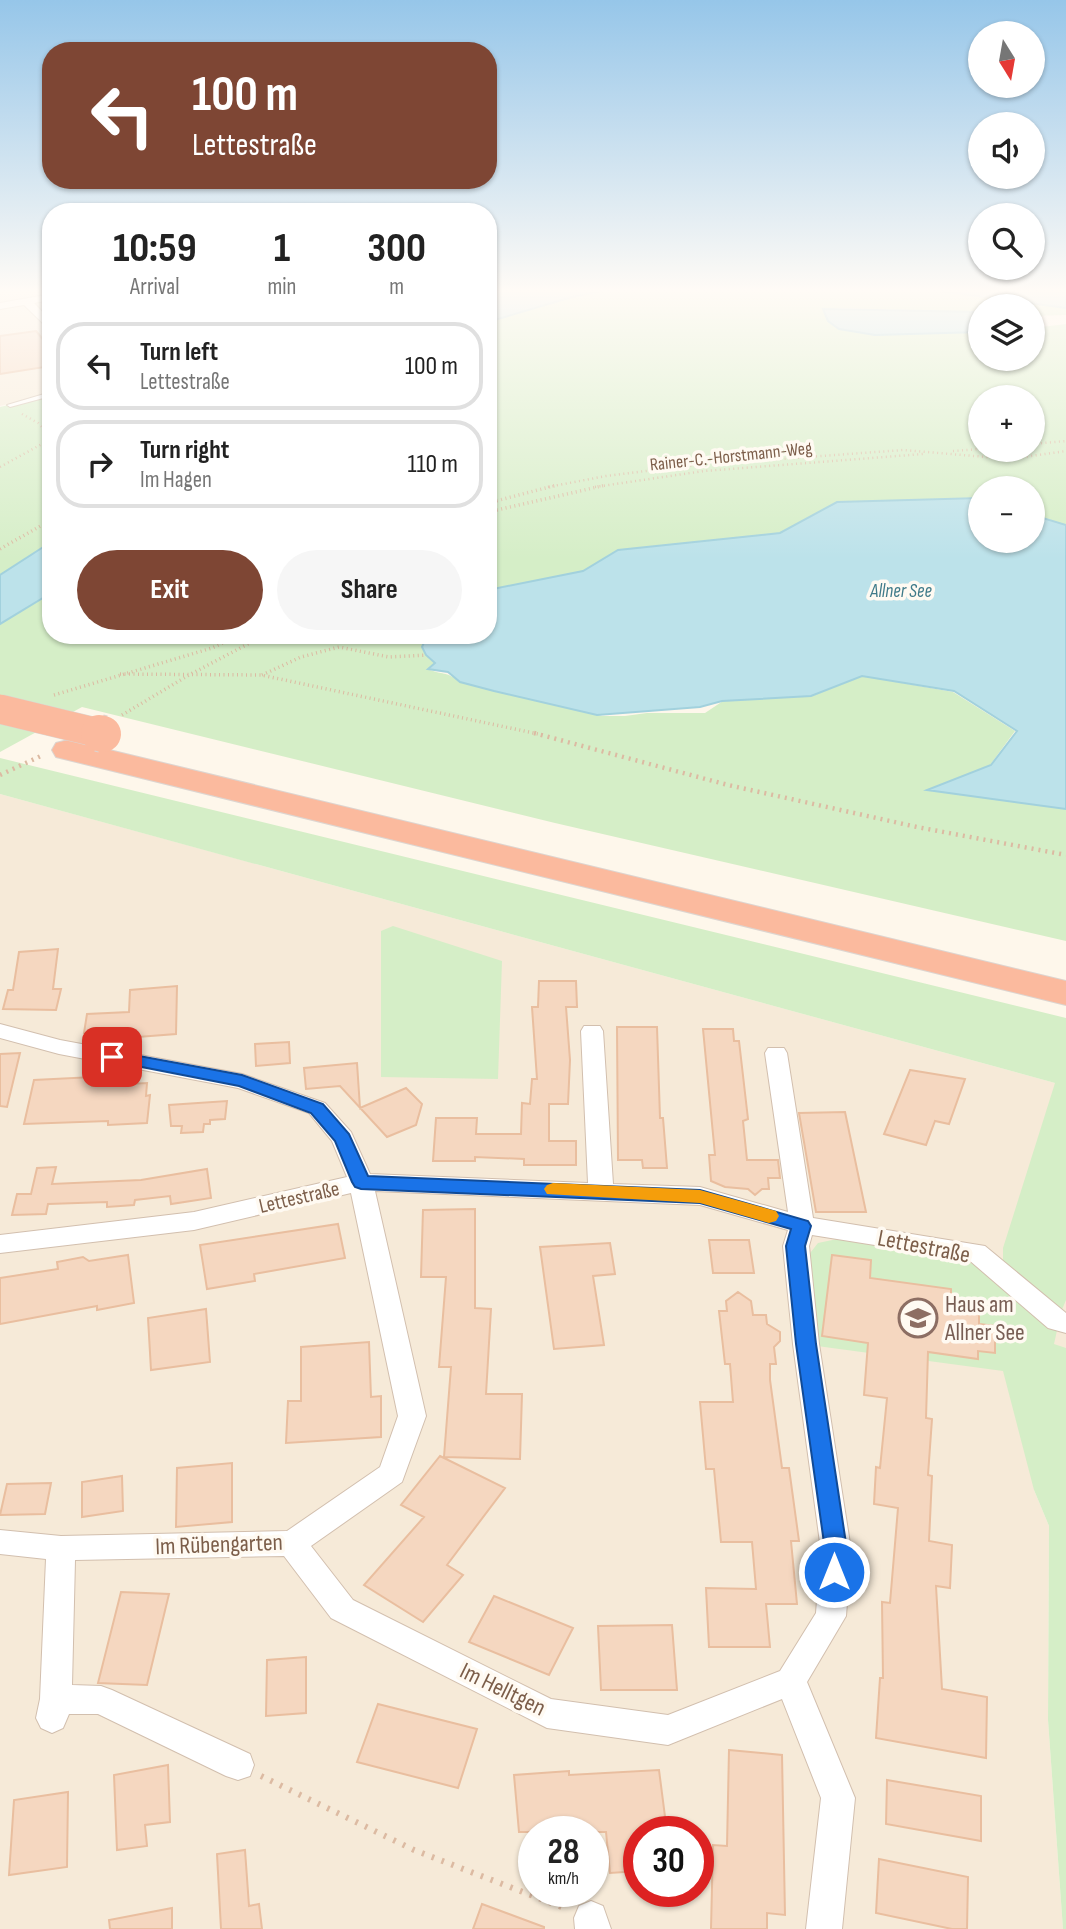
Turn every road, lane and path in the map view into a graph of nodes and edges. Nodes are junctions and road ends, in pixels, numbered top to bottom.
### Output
1 (42, 396) edge
2 (9, 405) dead end
3 (17, 412) dead end
4 (42, 428) edge
5 (1066, 441) edge
6 (42, 443) edge
7 (1045, 443) edge
8 (968, 450) edge
9 (1066, 451) edge
10 (944, 452) junction
11 (0, 467) edge
12 (497, 501) edge
13 (497, 510) edge
14 (42, 525) edge
15 (0, 549) edge
16 (221, 644) edge
17 (248, 644) edge
18 (426, 655) dead end
19 (120, 674) junction
20 (189, 675) junction
21 (261, 675) junction
22 (49, 697) dead end
23 (0, 709) edge
24 (113, 724) junction
25 (0, 734) edge
26 (52, 755) junction
27 (0, 775) edge
28 (1066, 855) edge
29 (1066, 966) edge
30 (1066, 993) edge
31 (0, 1031) edge
32 (592, 1031) dead end
33 (776, 1054) dead end
34 (361, 1182) junction
35 (601, 1191) junction
36 (802, 1226) junction
37 (0, 1244) edge
38 (1066, 1323) edge
39 (0, 1542) edge
40 (292, 1543) junction
41 (61, 1548) junction
42 (791, 1681) junction
43 (238, 1765) joint
44 (592, 1924) edge
45 (824, 1929) edge

1 - 2 lane
3 - 4 path
5 - 7 path
6 - 11 path
8 - 10 path, Rainer-C.-Horstmann-Weg
9 - 10 path
10 - 12 path
10 - 13 path, Rainer-C.-Horstmann-Weg
14 - 15 path
16 - 19 path
17 - 20 path
18 - 21 path
19 - 20 path
19 - 22 path
20 - 21 path
20 - 24 path
21 - 28 path
23 - 24 highway, bridge
24 - 29 highway
25 - 26 highway
26 - 27 path
26 - 30 highway
31 - 34 street, Im Rübengarten
32 - 35 street
33 - 36 street
34 - 35 street, Lettestraße
34 - 37 street, Lettestraße
34 - 40 street, Im Rübengarten
35 - 36 street, Lettestraße
36 - 38 street, Lettestraße
36 - 42 street
39 - 41 street, Im Rübengarten
40 - 41 street, Im Rübengarten
40 - 42 street, Im Helltgen
41 - 43 street
42 - 45 street
43 - 44 path

